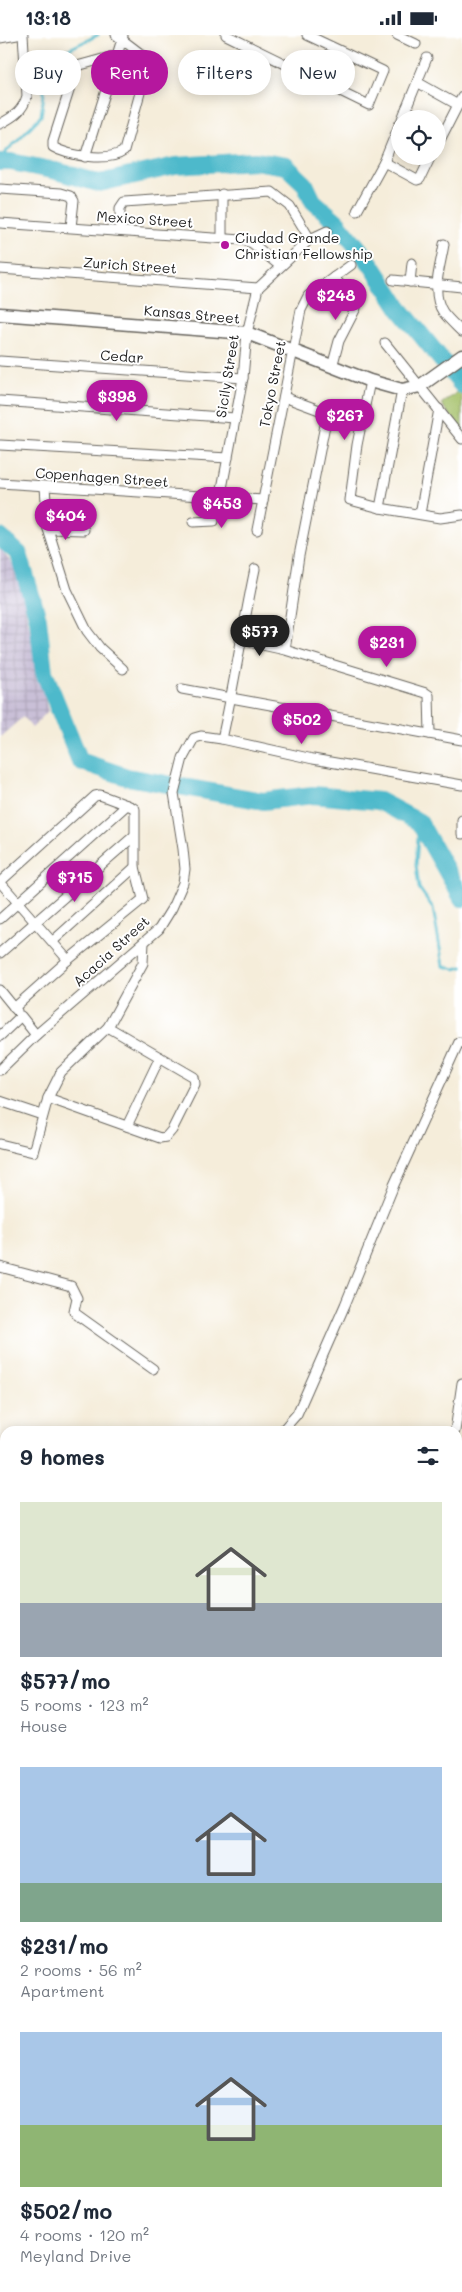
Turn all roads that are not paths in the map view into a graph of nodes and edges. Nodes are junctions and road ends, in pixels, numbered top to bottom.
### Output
1 (17, 35) edge
2 (23, 35) edge
3 (226, 35) edge
4 (307, 35) edge
5 (397, 35) edge
6 (120, 36) edge
7 (0, 38) edge
8 (416, 44) dead end
9 (118, 50) edge
10 (427, 57) dead end
11 (91, 62) edge
12 (417, 81) junction
13 (104, 95) edge
14 (460, 101) edge
15 (406, 109) edge
16 (446, 122) edge
17 (0, 124) edge
18 (391, 149) edge
19 (85, 157) junction
20 (384, 162) junction
21 (427, 165) edge
22 (0, 189) edge
23 (222, 194) junction
24 (357, 211) dead end
25 (0, 223) edge
26 (72, 227) junction
27 (120, 231) junction
28 (328, 231) dead end
29 (222, 238) junction
30 (310, 239) junction
31 (444, 244) dead end
32 (412, 263) dead end
33 (351, 265) dead end
34 (280, 266) junction
35 (0, 269) edge
36 (334, 277) junction
37 (393, 280) dead end
38 (410, 282) junction
39 (438, 284) junction
40 (462, 287) edge
41 (258, 288) junction
42 (0, 314) edge
43 (462, 332) edge
44 (248, 333) junction
45 (385, 343) dead end
46 (292, 351) junction
47 (458, 359) edge
48 (0, 361) edge
49 (332, 367) junction
50 (243, 378) junction
51 (370, 381) junction
52 (420, 386) junction
53 (402, 390) junction
54 (284, 397) junction
55 (0, 401) edge
56 (439, 409) junction
57 (235, 418) junction
58 (462, 439) edge
59 (0, 445) edge
60 (228, 458) junction
61 (0, 483) edge
62 (45, 487) junction
63 (218, 499) junction
64 (263, 500) junction
65 (380, 508) junction
66 (420, 514) junction
67 (462, 515) edge
68 (193, 522) dead end
69 (48, 529) junction
70 (84, 530) dead end
71 (257, 530) dead end
72 (255, 569) dead end
73 (240, 640) junction
74 (285, 650) junction
75 (122, 669) dead end
76 (182, 689) dead end
77 (232, 696) junction
78 (430, 734) junction
79 (222, 739) junction
80 (462, 740) edge
81 (462, 785) edge
82 (127, 805) junction
83 (462, 819) edge
84 (462, 833) edge
85 (134, 836) junction
86 (135, 867) junction
87 (0, 882) edge
88 (19, 902) junction
89 (0, 919) edge
90 (35, 921) junction
91 (53, 941) junction
92 (144, 942) junction
93 (0, 953) edge
94 (68, 960) junction
95 (0, 990) edge
96 (14, 1007) junction
97 (21, 1016) junction
98 (108, 1027) junction
99 (36, 1035) junction
100 (0, 1036) edge
101 (459, 1042) dead end
102 (160, 1057) junction
103 (0, 1070) edge
104 (48, 1098) junction
105 (0, 1101) edge
106 (42, 1115) junction
107 (127, 1125) junction
108 (0, 1144) edge
109 (0, 1267) edge
110 (153, 1369) dead end
111 (462, 1385) edge
112 (460, 1407) edge
113 (286, 1426) edge
114 (457, 1426) edge

1 - 7 street
2 - 17 street
3 - 4 street
5 - 8 street
6 - 9 street
6 - 19 street
10 - 12 street
11 - 19 street
12 - 14 street
12 - 15 street
13 - 19 street
14 - 16 street
18 - 20 street
20 - 21 street
20 - 24 street
22 - 26 street
23 - 27 street
23 - 29 street
23 - 30 street
25 - 26 street, Mexico Street
26 - 27 street, Mexico Street
27 - 29 street, Mexico Street
28 - 30 street
29 - 34 street, Mexico Street
30 - 34 street
31 - 39 street
32 - 38 street
33 - 36 street, Tokyo Street
34 - 41 street
35 - 41 street, Zurich Street
36 - 46 street, Tokyo Street
36 - 49 street
37 - 38 street
38 - 39 street
39 - 40 street
39 - 43 street
41 - 44 street, Sicily Street
42 - 44 street, Kansas Street
44 - 46 street, Kansas Street
44 - 50 street, Sicily Street
45 - 52 street
46 - 49 street, Kansas Street
46 - 54 street, Tokyo Street
47 - 52 street, Kansas Street
48 - 50 street, Cedar
49 - 51 street, Kansas Street
50 - 57 street, Sicily Street
51 - 53 street, Kansas Street
51 - 65 street
52 - 53 street, Kansas Street
52 - 56 street
53 - 65 street
54 - 64 street, Tokyo Street
54 - 74 street
55 - 57 street
56 - 58 street
56 - 66 street
57 - 60 street, Sicily Street
59 - 60 street
60 - 63 street, Sicily Street
61 - 62 street, Copenhagen Street
62 - 63 street, Copenhagen Street
62 - 69 street
63 - 64 street, Copenhagen Street
63 - 68 street, Sicily Street
64 - 71 street, Tokyo Street
65 - 66 street
66 - 67 street
69 - 70 street
69 - 75 street
72 - 73 street
73 - 74 street
73 - 77 street
74 - 78 street
76 - 77 street
77 - 78 street
77 - 79 street
78 - 80 street
79 - 81 street
79 - 92 street, Acacia Street
82 - 85 street
82 - 87 street
82 - 88 street
83 - 84 street
85 - 86 street
85 - 90 street
86 - 91 street
86 - 94 street
87 - 88 street
88 - 89 street
88 - 90 street
90 - 91 street
90 - 93 street
91 - 94 street
92 - 98 street
92 - 99 street, Acacia Street
94 - 96 street
95 - 96 street
96 - 97 street
97 - 99 street
97 - 100 street
98 - 102 street
98 - 104 street
99 - 103 street, Acacia Street
101 - 113 street
102 - 107 street
102 - 107 street
104 - 106 street
104 - 107 street
105 - 106 street
106 - 108 street
109 - 110 street
111 - 112 street
112 - 114 street

